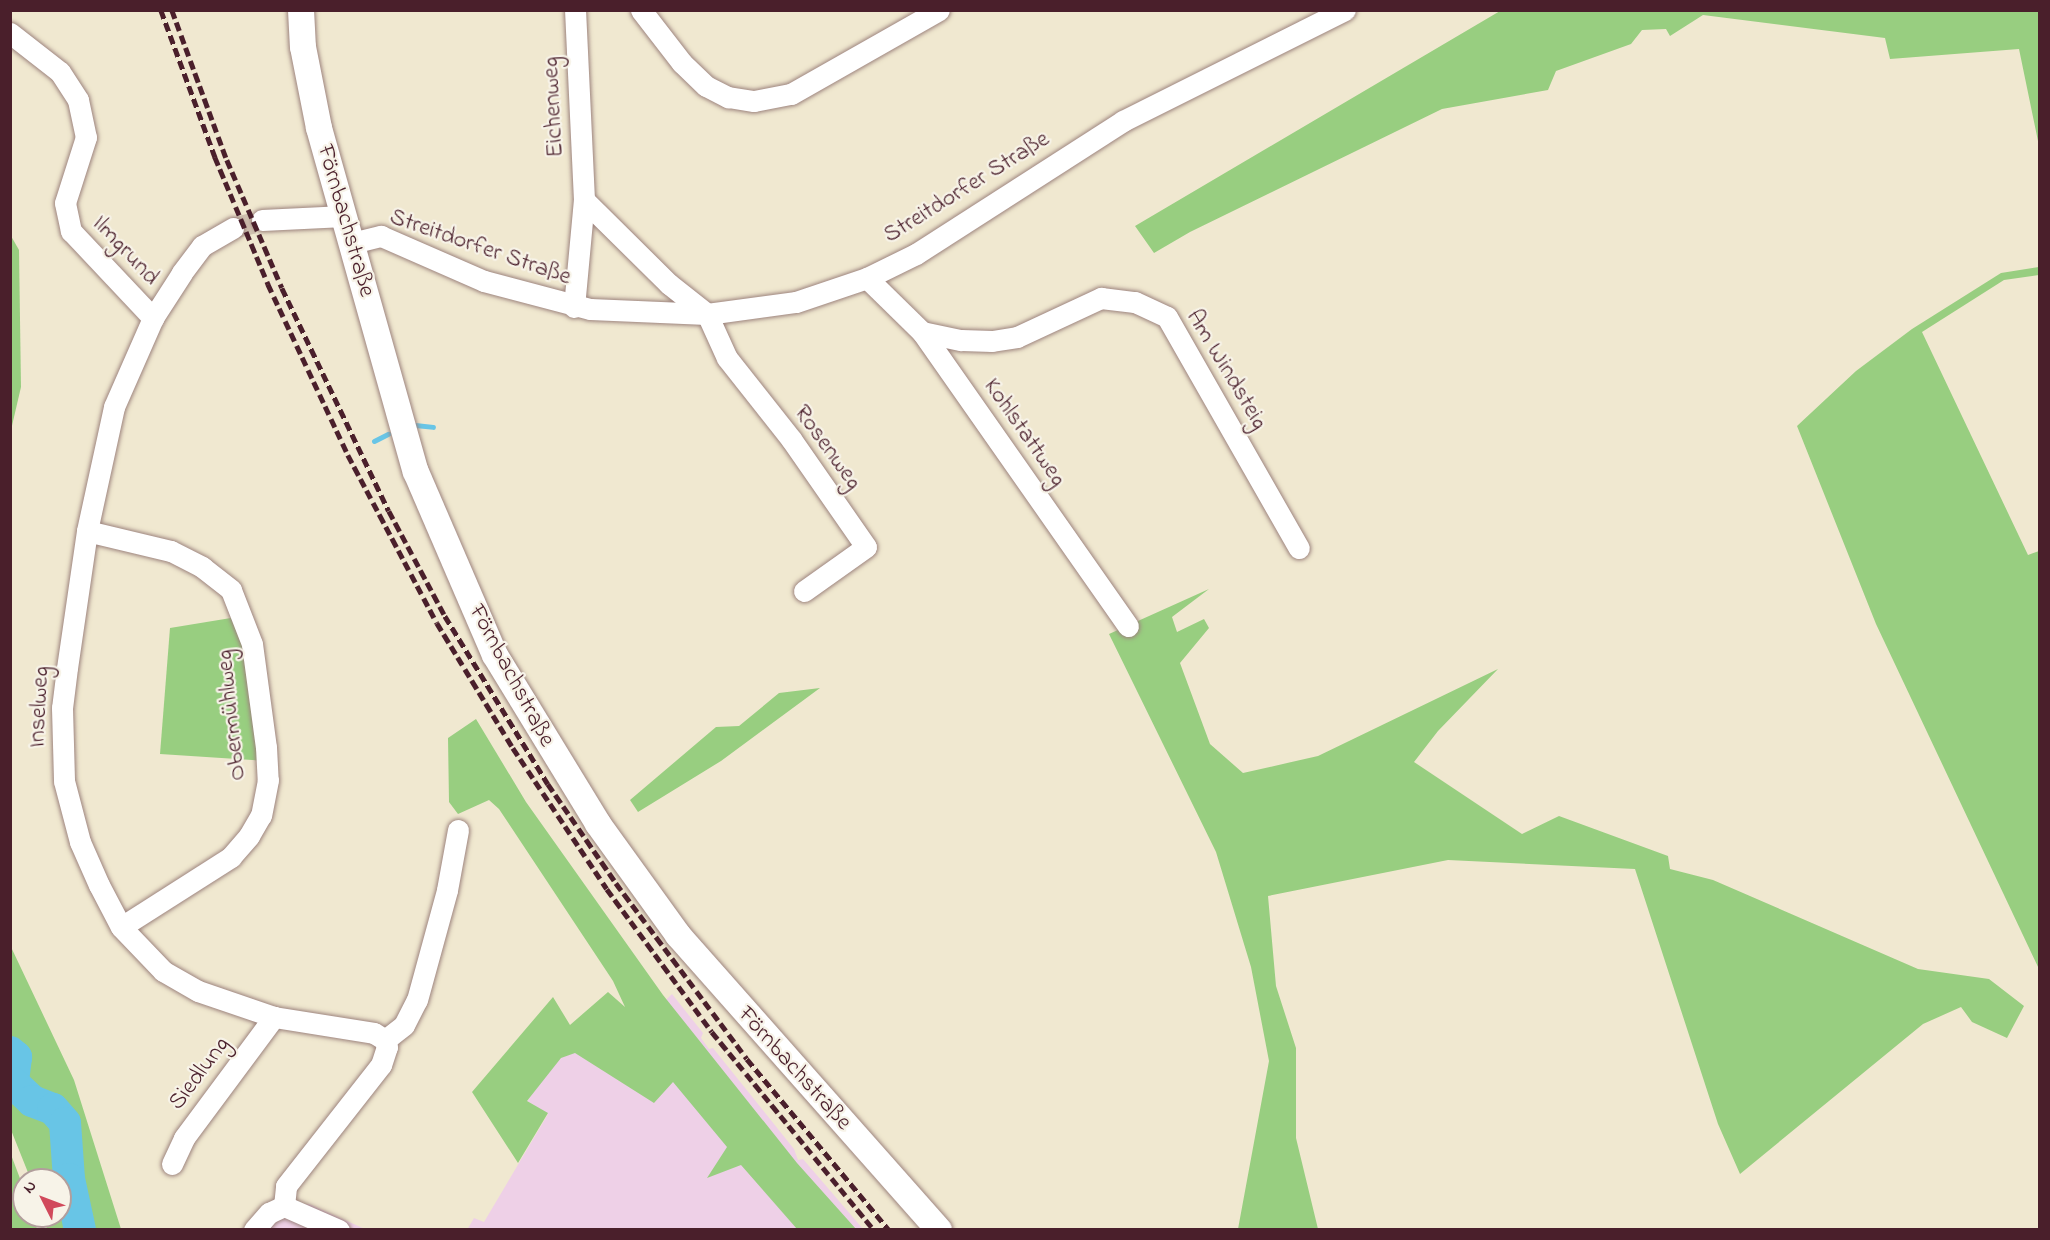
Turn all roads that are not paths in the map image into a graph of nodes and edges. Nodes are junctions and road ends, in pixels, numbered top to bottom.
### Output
1 (301, 10) edge
2 (575, 10) edge
3 (641, 10) edge
4 (939, 10) edge
5 (1345, 10) edge
6 (10, 33) edge
7 (584, 200) junction
8 (344, 216) junction
9 (262, 220) tunnel mouth
10 (232, 228) tunnel mouth
11 (352, 243) junction
12 (867, 278) junction
13 (574, 307) junction
14 (707, 314) junction
15 (153, 318) junction
16 (922, 332) junction
17 (87, 531) junction
18 (1299, 548) dead end
19 (804, 591) dead end
20 (1128, 626) dead end
21 (458, 830) dead end
22 (121, 927) junction
23 (274, 1017) junction
24 (385, 1040) junction
25 (172, 1164) dead end
26 (284, 1206) junction
27 (254, 1230) edge
28 (339, 1230) edge
29 (939, 1230) edge

1 - 8 street, Förnbachstraße
2 - 7 street, Eichenweg
3 - 4 street
5 - 12 street, Streitdorfer Straße
6 - 15 street, Ilmgrund
7 - 13 street, Eichenweg
7 - 14 street
8 - 9 street
8 - 11 street, Förnbachstraße
10 - 15 street, Inselweg
11 - 13 street, Streitdorfer Straße
11 - 29 street, Förnbachstraße
12 - 14 street, Streitdorfer Straße
12 - 16 street, Kohlstattweg
13 - 14 street, Streitdorfer Straße
14 - 19 street, Rosenweg
15 - 17 street, Inselweg
16 - 18 street, Am Windsteig
16 - 20 street, Kohlstattweg
17 - 22 street, Inselweg
17 - 22 street, Obermühlweg
21 - 24 street
22 - 23 street, Inselweg
23 - 24 street, Inselweg
23 - 25 street, Siedlung
24 - 26 street
26 - 27 street
26 - 28 street

